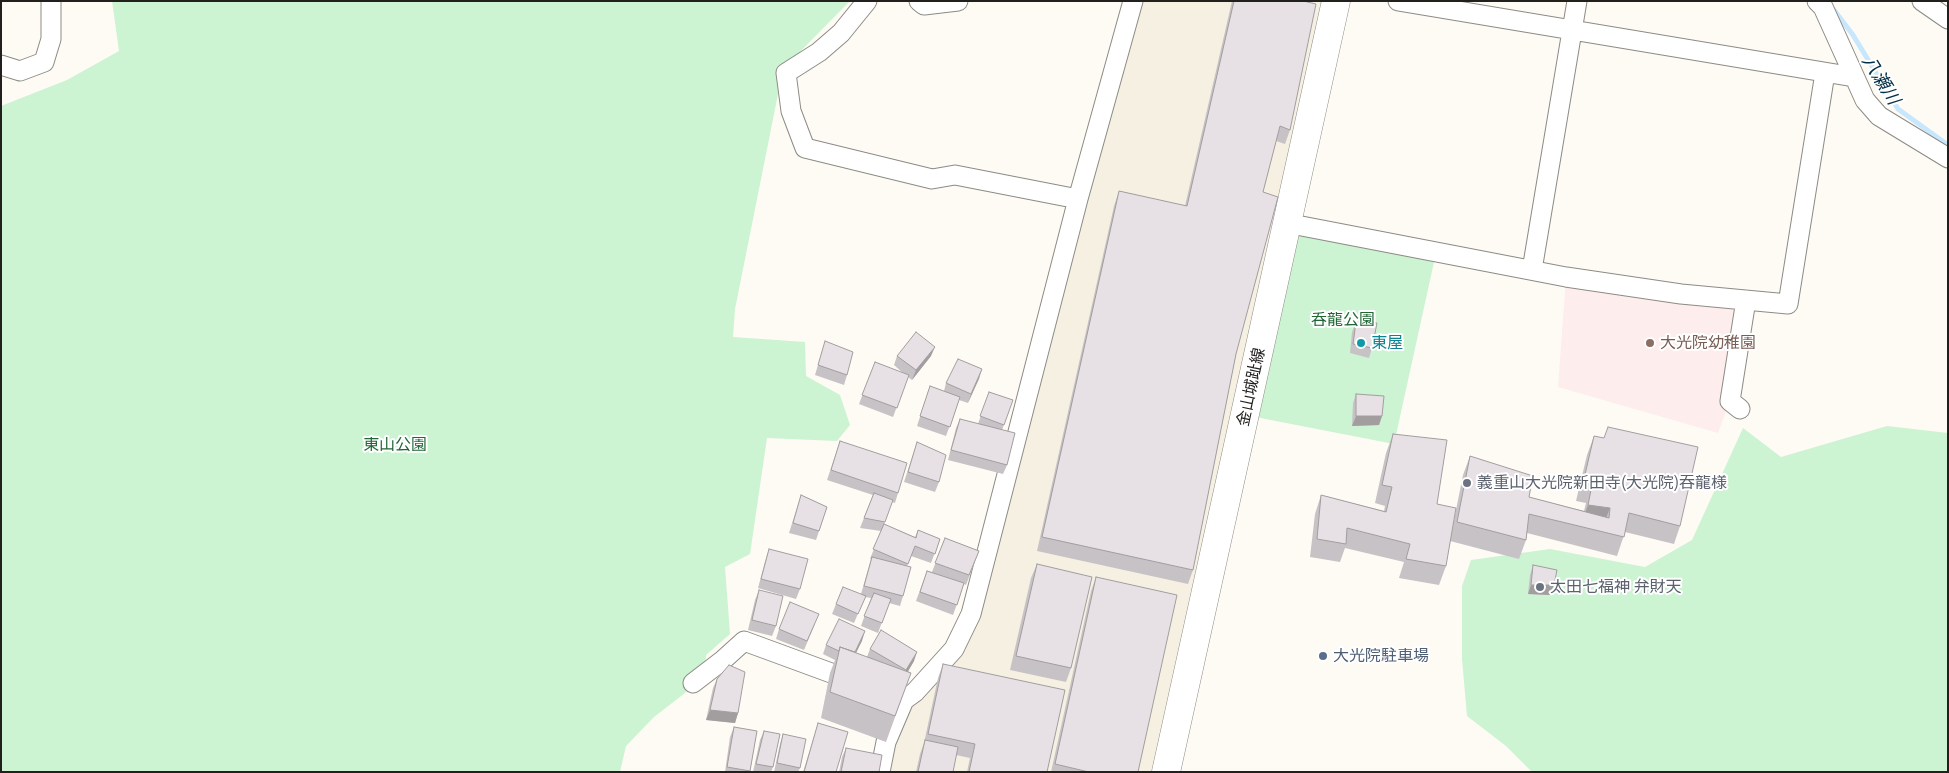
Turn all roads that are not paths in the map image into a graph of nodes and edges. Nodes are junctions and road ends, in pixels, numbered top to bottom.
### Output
1 (51, 1) edge
2 (867, 1) edge
3 (919, 1) edge
4 (958, 1) edge
5 (1133, 1) edge
6 (1336, 1) edge
7 (1398, 1) edge
8 (1577, 1) edge
9 (1817, 1) edge
10 (1922, 1) edge
11 (1420, 3) edge
12 (1948, 19) edge
13 (1573, 30) junction
14 (1, 65) edge
15 (1825, 73) junction
16 (1854, 78) junction
17 (1948, 158) edge
18 (1078, 199) junction
19 (1286, 223) junction
20 (1532, 270) junction
21 (1746, 300) junction
22 (1740, 409) dead end
23 (693, 684) dead end
24 (866, 686) edge
25 (884, 692) edge
26 (904, 700) junction
27 (880, 772) edge
28 (1166, 772) edge

1 - 14 street
2 - 18 street
3 - 4 street
5 - 18 street
6 - 19 main road, 金山城趾線
7 - 11 street
8 - 13 street
9 - 16 street
10 - 12 street
11 - 13 street
13 - 15 street
13 - 20 street
15 - 16 street
15 - 21 street
16 - 17 street
18 - 26 street
19 - 20 street
19 - 28 main road, 金山城趾線
20 - 21 street
21 - 22 street
23 - 24 street
25 - 26 street
26 - 27 street

